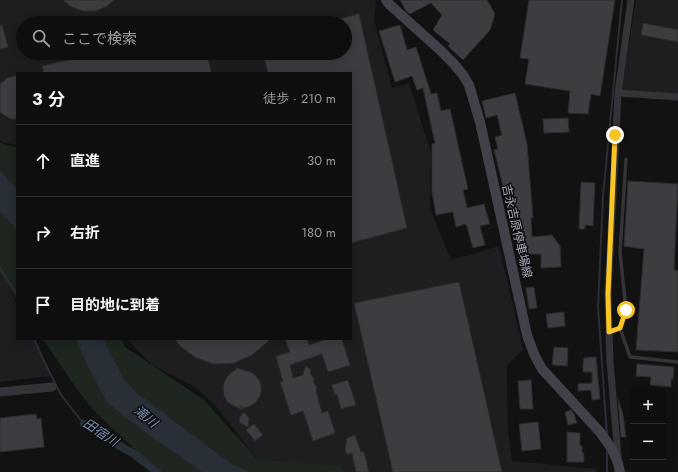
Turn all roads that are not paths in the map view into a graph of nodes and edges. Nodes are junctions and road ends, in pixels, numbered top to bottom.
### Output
1 (386, 0) edge
2 (631, 0) edge
3 (618, 93) junction
4 (678, 97) edge
5 (626, 159) dead end
6 (620, 328) junction
7 (609, 332) junction
8 (678, 362) edge
9 (52, 386) dead end
10 (0, 392) edge
11 (619, 468) edge

1 - 11 main road, 吉永吉原停車場線
2 - 3 street
3 - 4 street
3 - 7 street
5 - 6 lane
6 - 7 lane
6 - 8 lane
7 - 11 street
9 - 10 street

